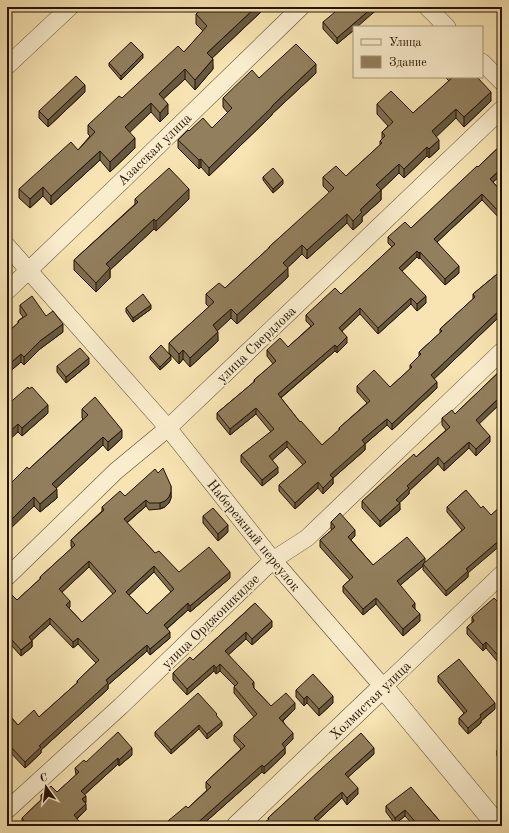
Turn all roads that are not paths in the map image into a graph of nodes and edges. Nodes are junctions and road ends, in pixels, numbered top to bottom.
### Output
1 (70, 7) edge
2 (301, 7) edge
3 (427, 7) edge
4 (446, 26) edge
5 (483, 63) edge
6 (7, 66) edge
7 (502, 82) edge
8 (502, 109) edge
9 (7, 246) edge
10 (29, 270) junction
11 (7, 291) edge
12 (502, 351) edge
13 (168, 428) junction
14 (273, 560) junction
15 (502, 574) edge
16 (7, 577) edge
17 (383, 687) junction
18 (7, 810) edge
19 (498, 822) edge
20 (237, 826) edge

1 - 6 street
2 - 10 street, Азасская улица
3 - 4 street
5 - 7 street
8 - 13 street, улица Свердлова
9 - 10 street, Набережный переулок
10 - 11 street, Азасская улица
10 - 13 street, Набережный переулок
12 - 14 street, улица Орджоникидзе
13 - 14 street, Набережный переулок
13 - 16 street, улица Свердлова
14 - 17 street, Набережный переулок
14 - 18 street, улица Орджоникидзе
15 - 17 street, Холмистая улица
17 - 19 street, Набережный переулок
17 - 20 street, Холмистая улица

